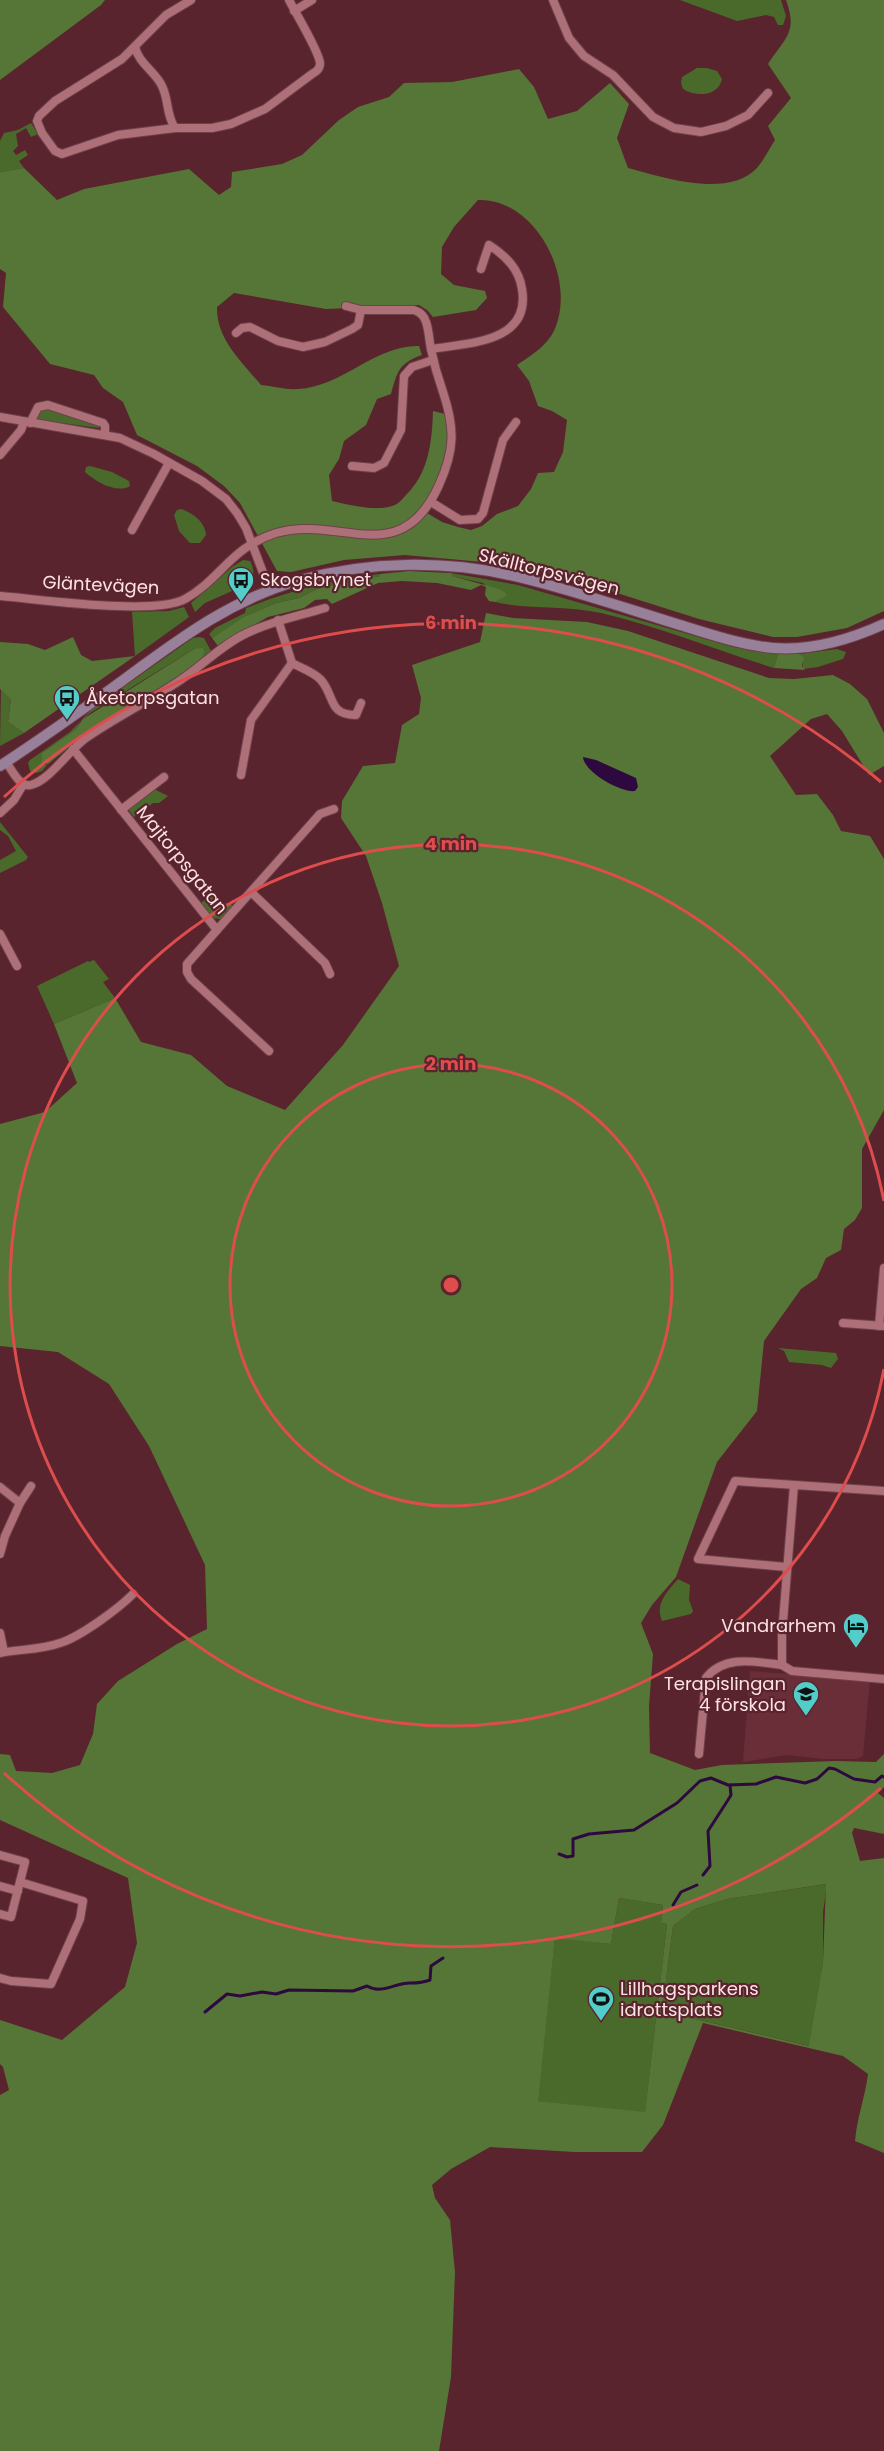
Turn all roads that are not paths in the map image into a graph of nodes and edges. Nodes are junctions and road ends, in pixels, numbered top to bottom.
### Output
1 (190, 0) edge
2 (289, 0) edge
3 (312, 0) edge
4 (553, 0) edge
5 (294, 10) junction
6 (135, 47) junction
7 (126, 55) junction
8 (138, 57) junction
9 (768, 93) dead end
10 (169, 119) junction
11 (175, 128) junction
12 (165, 129) junction
13 (481, 269) dead end
14 (346, 306) dead end
15 (361, 310) junction
16 (236, 333) dead end
17 (431, 349) junction
18 (433, 360) junction
19 (0, 417) edge
20 (27, 422) junction
21 (516, 422) dead end
22 (105, 435) junction
23 (0, 455) edge
24 (169, 463) junction
25 (352, 466) dead end
26 (431, 502) junction
27 (132, 530) dead end
28 (252, 543) junction
29 (270, 591) junction
30 (0, 596) edge
31 (325, 608) dead end
32 (278, 620) junction
33 (884, 624) edge
34 (292, 663) junction
35 (361, 703) dead end
36 (73, 749) junction
37 (3, 764) edge
38 (241, 775) dead end
39 (165, 777) dead end
40 (23, 785) junction
41 (334, 808) dead end
42 (121, 810) junction
43 (0, 813) edge
44 (251, 892) junction
45 (217, 930) junction
46 (0, 934) edge
47 (17, 966) dead end
48 (330, 974) dead end
49 (269, 1051) dead end
50 (884, 1268) edge
51 (843, 1323) dead end
52 (882, 1326) edge
53 (794, 1485) junction
54 (32, 1486) dead end
55 (0, 1487) edge
56 (884, 1491) edge
57 (20, 1503) junction
58 (0, 1554) edge
59 (786, 1567) junction
60 (133, 1594) dead end
61 (0, 1633) edge
62 (2, 1653) edge
63 (782, 1665) junction
64 (884, 1679) edge
65 (699, 1754) dead end
66 (0, 1855) edge
67 (0, 1886) edge
68 (19, 1886) junction
69 (0, 1914) edge
70 (0, 1978) edge

1 - 6 street
2 - 5 street
3 - 5 street
4 - 9 street
5 - 11 street
6 - 7 street
6 - 8 street
7 - 8 street
7 - 12 street
8 - 10 street
10 - 11 street
10 - 12 street
11 - 12 street
13 - 17 street
14 - 15 street
15 - 16 street
15 - 17 street
17 - 18 street
18 - 25 street
18 - 26 street
19 - 20 street
20 - 22 street
20 - 22 street
20 - 23 street
21 - 26 street
22 - 24 street
24 - 27 street
24 - 28 street
26 - 28 street, Gläntevägen
28 - 29 street
28 - 30 street, Gläntevägen
29 - 33 street, Skälltorpsvägen
29 - 37 street, Skälltorpsvägen
31 - 32 street
32 - 34 street
32 - 36 street
34 - 35 street
34 - 38 street
36 - 40 street
36 - 42 street, Majtorpsgatan
37 - 40 street
39 - 42 street, Majtorpsgatan
40 - 43 street
41 - 44 street, Majtorpsgatan
42 - 45 street, Majtorpsgatan
44 - 45 street, Majtorpsgatan
44 - 48 street, Majtorpsgatan
45 - 49 street, Majtorpsgatan
46 - 47 street
50 - 52 street
51 - 52 street
53 - 56 street
53 - 59 street
53 - 59 street
54 - 57 street
55 - 57 street
57 - 58 street
59 - 63 street
60 - 62 street
61 - 62 street
63 - 64 street
63 - 65 street
66 - 68 street
67 - 68 street
68 - 69 street
68 - 70 street

